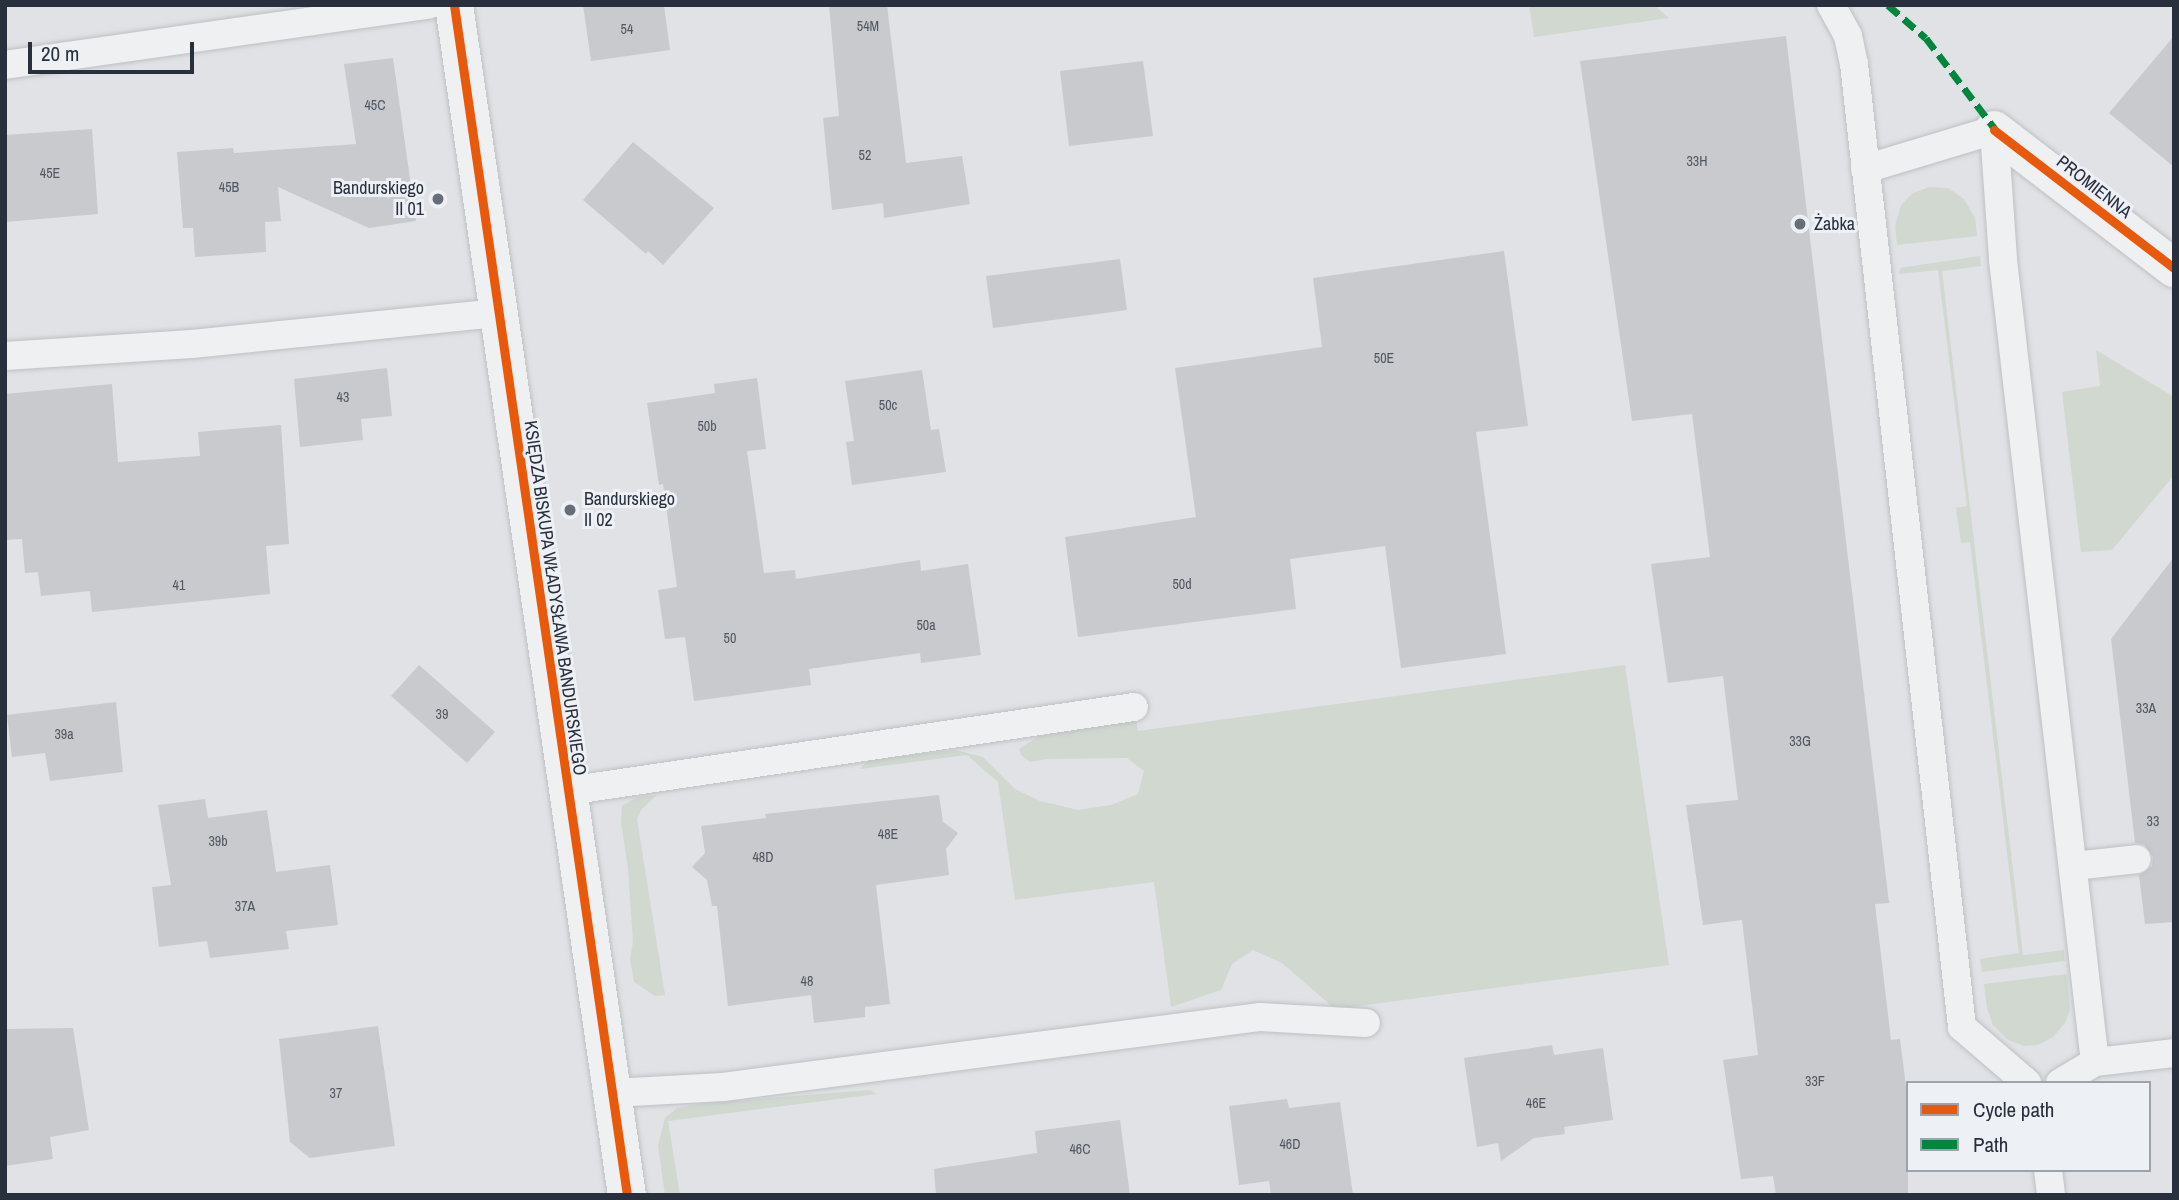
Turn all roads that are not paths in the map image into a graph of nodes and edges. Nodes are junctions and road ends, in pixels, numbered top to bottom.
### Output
1 (429, 5) edge
2 (454, 5) edge
3 (1831, 5) edge
4 (5, 65) edge
5 (1994, 130) junction
6 (1866, 169) junction
7 (2174, 268) edge
8 (498, 313) junction
9 (5, 355) edge
10 (1134, 707) dead end
11 (567, 791) junction
12 (2137, 859) dead end
13 (2074, 866) junction
14 (1366, 1023) dead end
15 (2174, 1053) edge
16 (2095, 1062) junction
17 (2025, 1081) edge
18 (2063, 1081) edge
19 (612, 1093) junction
20 (2048, 1172) edge
21 (627, 1195) edge
22 (2050, 1195) edge

1 - 4 lane
2 - 8 street, KSIĘDZA BISKUPA WŁADYSŁAWA BANDURSKIEGO
3 - 6 lane
5 - 6 lane
5 - 7 street, PROMIENNA
5 - 13 lane
6 - 17 lane
8 - 9 lane
8 - 11 street, KSIĘDZA BISKUPA WŁADYSŁAWA BANDURSKIEGO
10 - 11 lane
11 - 19 street, KSIĘDZA BISKUPA WŁADYSŁAWA BANDURSKIEGO
12 - 13 lane
13 - 16 lane
14 - 19 lane
15 - 16 lane
16 - 18 lane
19 - 21 street, KSIĘDZA BISKUPA WŁADYSŁAWA BANDURSKIEGO
20 - 22 lane

